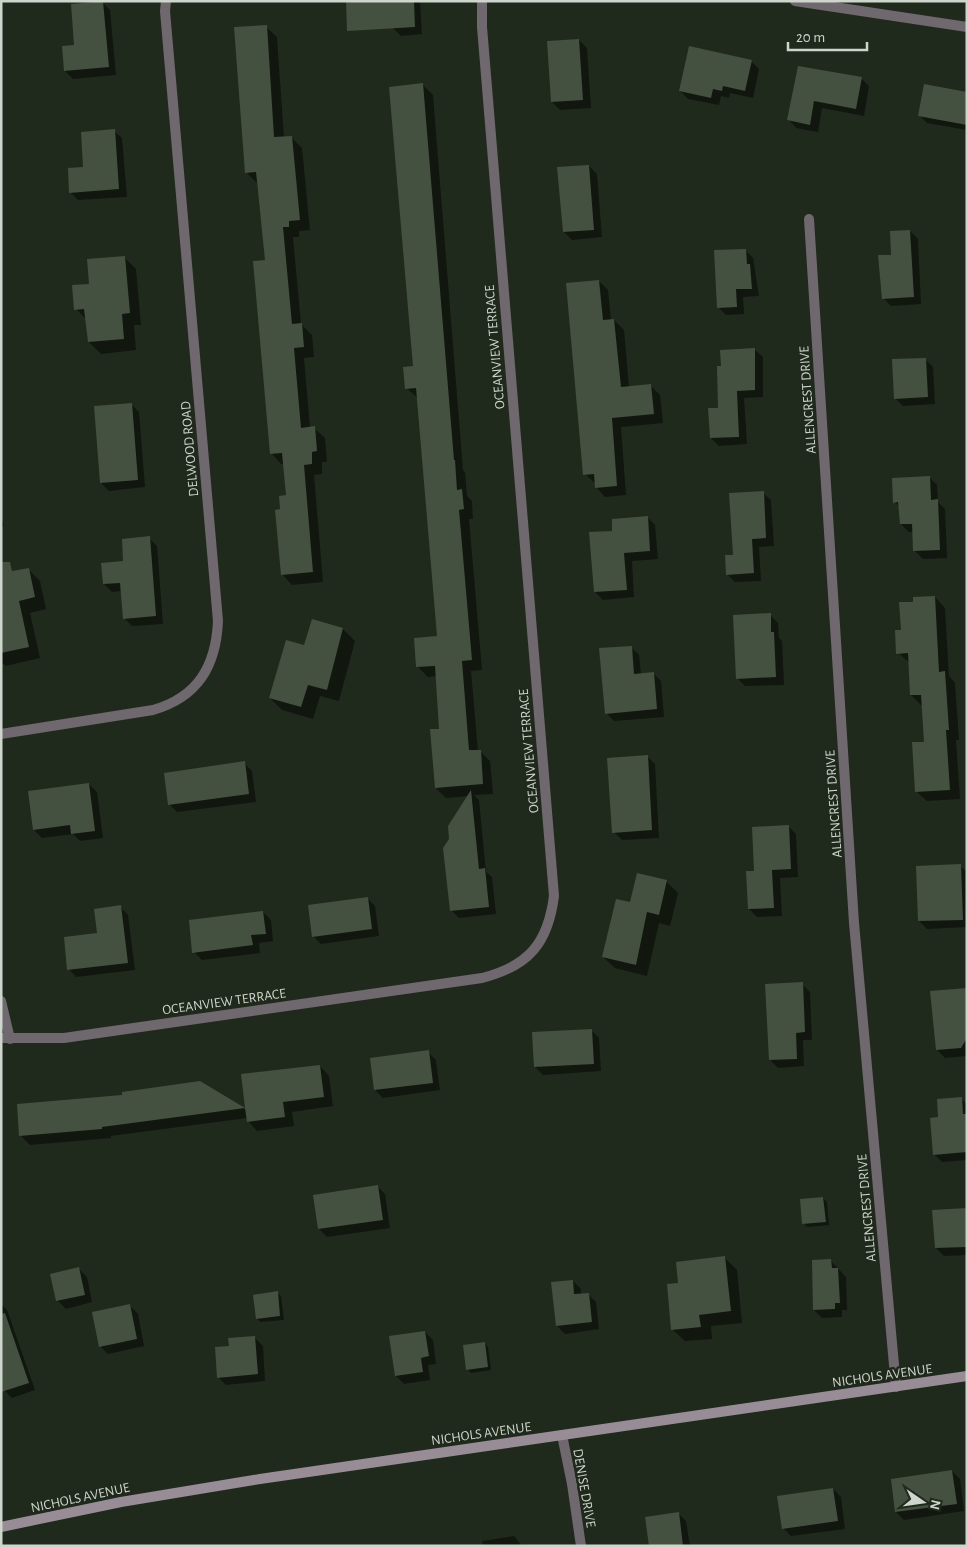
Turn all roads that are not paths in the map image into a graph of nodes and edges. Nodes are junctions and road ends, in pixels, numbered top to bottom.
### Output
1 (166, 1) edge
2 (482, 1) edge
3 (795, 1) edge
4 (967, 28) edge
5 (809, 219) dead end
6 (1, 734) edge
7 (1, 1001) edge
8 (6, 1039) edge
9 (967, 1376) edge
10 (896, 1387) junction
11 (562, 1435) junction
12 (1, 1527) edge
13 (581, 1546) edge

1 - 6 street, DELWOOD ROAD
2 - 8 street, OCEANVIEW TERRACE
3 - 4 street
5 - 10 street, ALLENCREST DRIVE
7 - 8 street
9 - 10 main road, NICHOLS AVENUE
10 - 11 main road, NICHOLS AVENUE
11 - 12 main road, NICHOLS AVENUE
11 - 13 street, DENISE DRIVE

